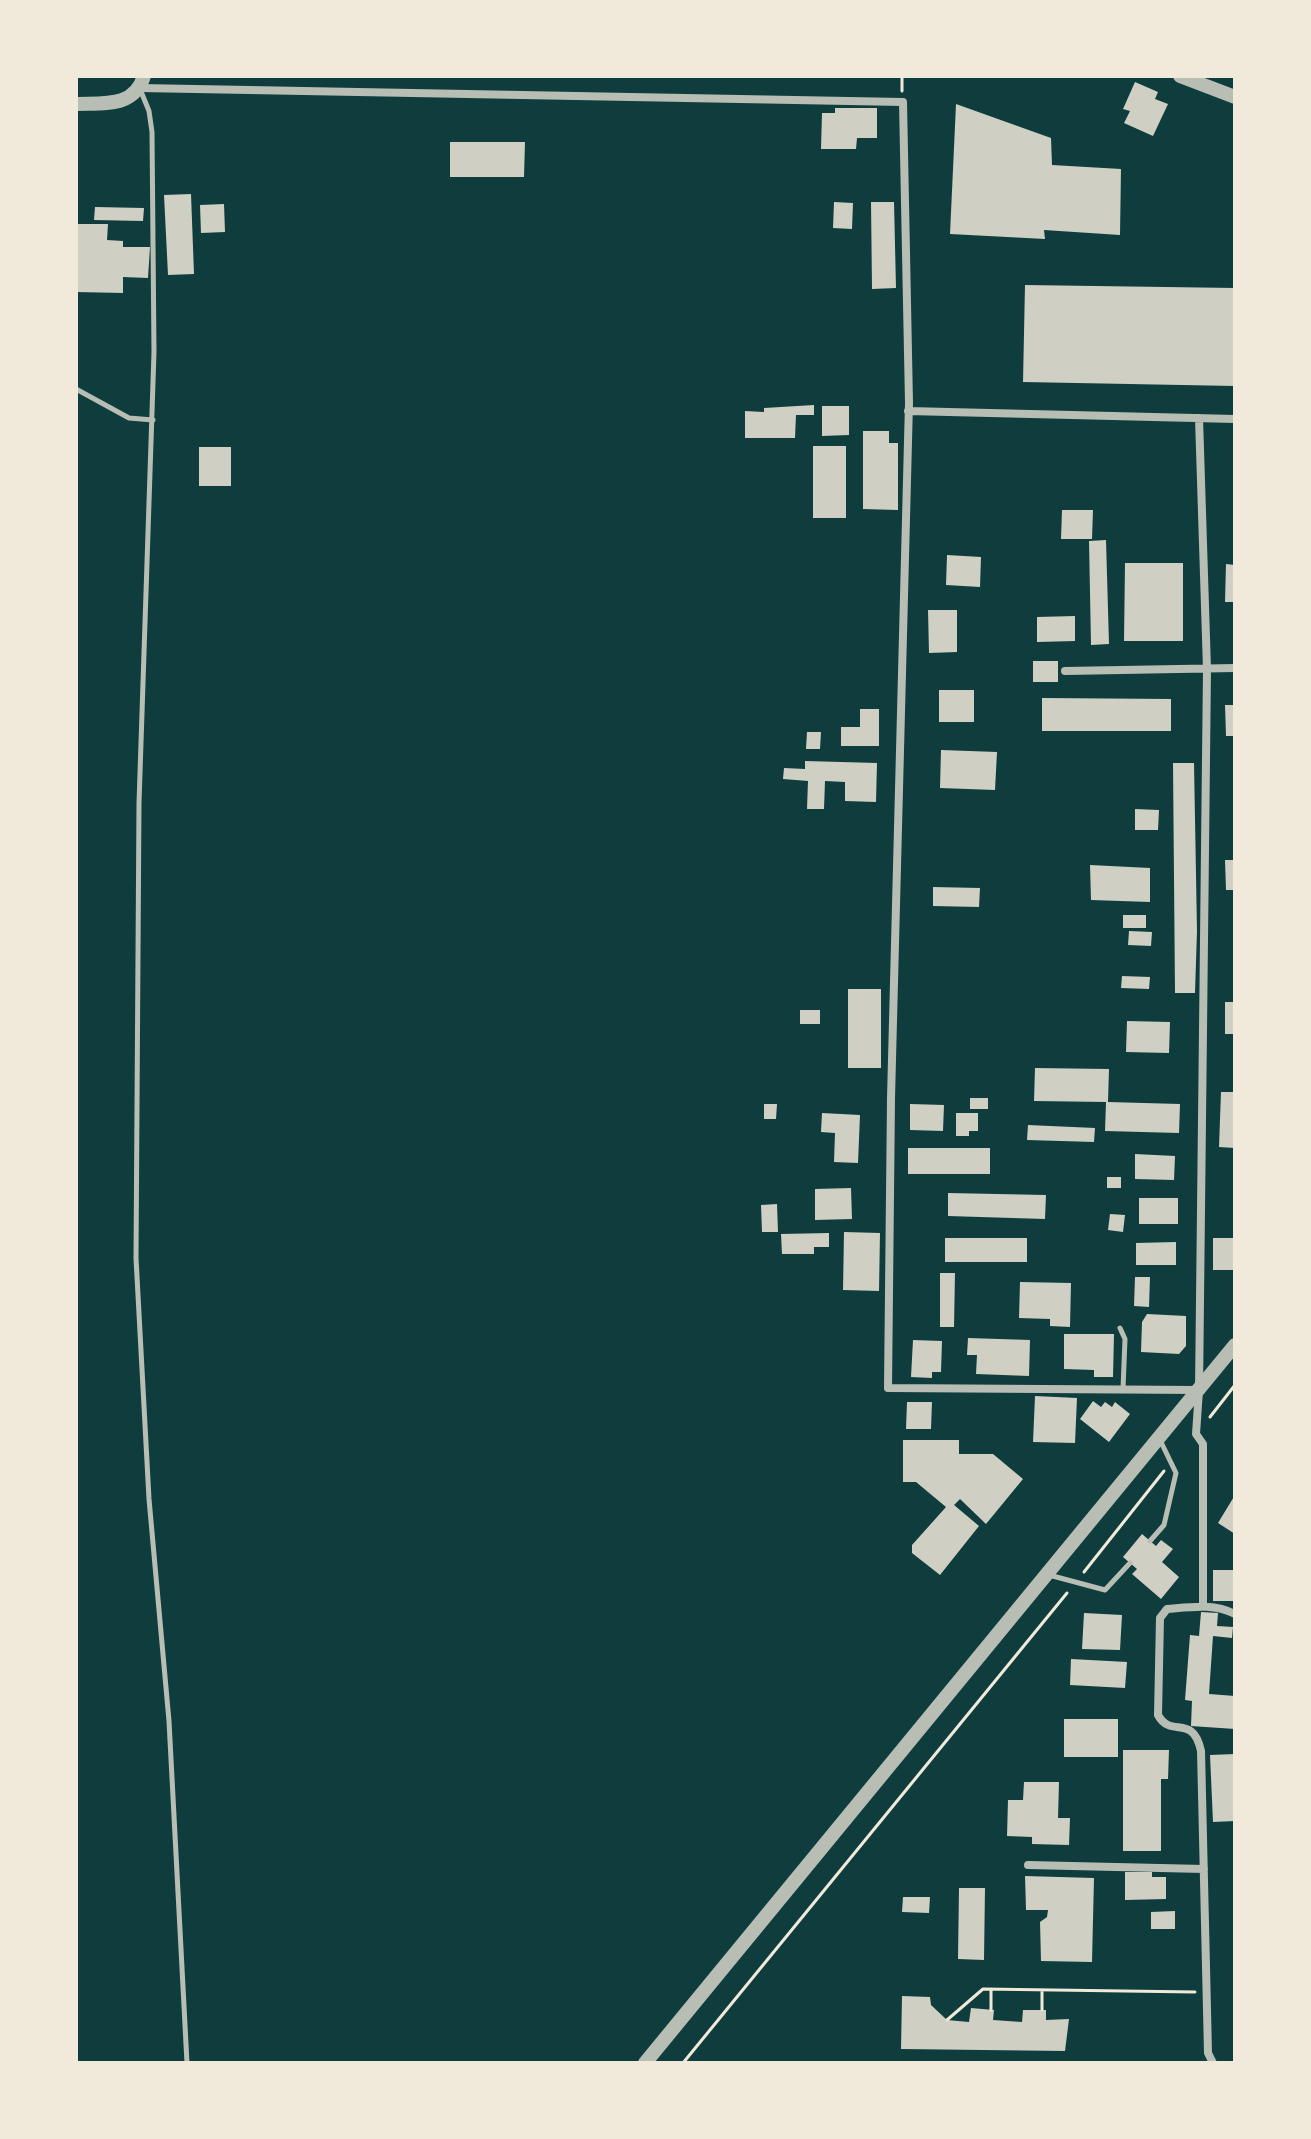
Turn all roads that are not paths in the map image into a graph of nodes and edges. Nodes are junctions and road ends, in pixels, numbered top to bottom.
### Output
1 (1180, 76) edge
2 (142, 82) edge
3 (1235, 97) edge
4 (76, 104) edge
5 (76, 389) edge
6 (908, 411) junction
7 (1199, 418) junction
8 (1235, 419) edge
9 (153, 420) junction
10 (1235, 668) edge
11 (1207, 669) junction
12 (1065, 671) dead end
13 (1120, 1328) dead end
14 (1235, 1345) edge
15 (1123, 1390) junction
16 (1199, 1390) junction
17 (1160, 1439) junction
18 (1150, 1541) dead end
19 (1130, 1563) dead end
20 (1048, 1575) junction
21 (1203, 1606) junction
22 (1235, 1614) edge
23 (1028, 1865) dead end
24 (1204, 1869) junction
25 (187, 2063) edge
26 (645, 2063) edge
27 (1213, 2063) edge

1 - 3 street
2 - 4 street
2 - 6 street
2 - 9 lane
5 - 9 lane
6 - 7 street
6 - 15 street
7 - 8 street
7 - 11 street
9 - 25 lane
10 - 11 street
11 - 12 street
11 - 16 street
13 - 15 lane
14 - 16 street
15 - 16 street
16 - 17 street
16 - 21 street
17 - 18 lane
17 - 20 street
19 - 20 lane
20 - 26 street
21 - 22 street
21 - 24 street
23 - 24 street
24 - 27 street

